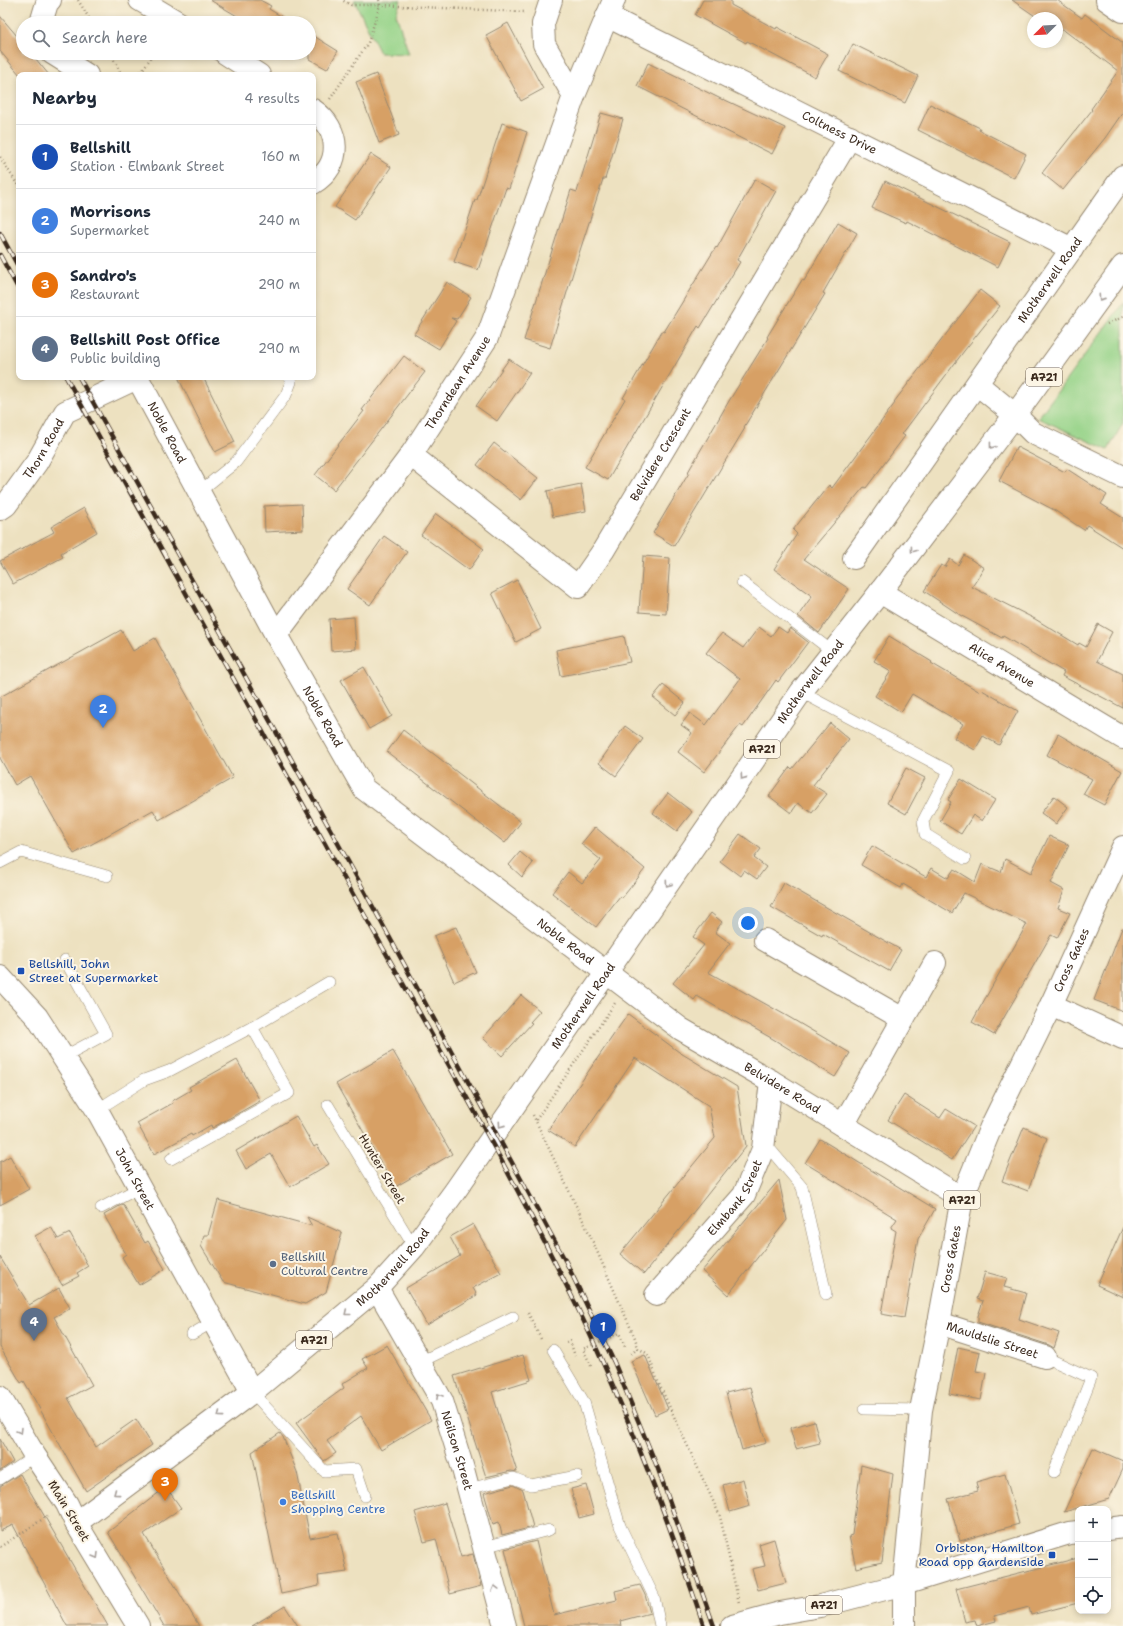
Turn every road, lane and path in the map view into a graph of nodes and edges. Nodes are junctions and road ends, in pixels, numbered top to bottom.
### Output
1 (50, 0) edge
2 (78, 0) edge
3 (140, 0) edge
4 (342, 0) edge
5 (379, 0) edge
6 (551, 0) edge
7 (1107, 0) edge
8 (380, 5) junction
9 (611, 8) edge
10 (1123, 11) edge
11 (43, 16) edge
12 (88, 16) edge
13 (167, 16) edge
14 (544, 20) junction
15 (63, 60) edge
16 (114, 60) edge
17 (149, 60) edge
18 (236, 60) edge
19 (82, 72) edge
20 (120, 72) edge
21 (141, 72) edge
22 (254, 72) edge
23 (574, 96) junction
24 (316, 113) edge
25 (850, 137) junction
26 (0, 157) edge
27 (1123, 176) edge
28 (316, 180) edge
29 (16, 182) edge
30 (1072, 249) junction
31 (1123, 266) edge
32 (133, 380) edge
33 (138, 380) edge
34 (290, 380) edge
35 (977, 384) junction
36 (1015, 415) junction
37 (412, 454) junction
38 (1123, 477) edge
39 (199, 492) junction
40 (0, 509) edge
41 (854, 558) dead end
42 (742, 582) dead end
43 (880, 592) junction
44 (276, 635) junction
45 (833, 652) junction
46 (801, 692) junction
47 (1123, 738) edge
48 (1123, 847) edge
49 (966, 859) dead end
50 (0, 863) edge
51 (107, 876) dead end
52 (765, 940) dead end
53 (65, 960) dead end
54 (935, 963) dead end
55 (607, 973) junction
56 (0, 977) edge
57 (329, 982) dead end
58 (625, 988) junction
59 (1052, 1005) junction
60 (903, 1019) junction
61 (252, 1027) junction
62 (1123, 1038) edge
63 (63, 1057) junction
64 (771, 1081) junction
65 (523, 1093) junction
66 (328, 1105) dead end
67 (97, 1110) junction
68 (536, 1120) junction
69 (843, 1125) junction
70 (764, 1142) junction
71 (171, 1159) dead end
72 (139, 1188) junction
73 (962, 1198) junction
74 (101, 1208) dead end
75 (414, 1247) junction
76 (377, 1288) junction
77 (826, 1294) dead end
78 (656, 1295) dead end
79 (527, 1311) dead end
80 (514, 1317) dead end
81 (213, 1322) junction
82 (939, 1323) junction
83 (192, 1334) dead end
84 (540, 1340) dead end
85 (638, 1348) junction
86 (626, 1349) dead end
87 (553, 1350) dead end
88 (629, 1356) dead end
89 (1045, 1357) joint
90 (420, 1362) junction
91 (591, 1366) dead end
92 (252, 1392) junction
93 (0, 1397) edge
94 (864, 1409) dead end
95 (921, 1410) junction
96 (35, 1456) junction
97 (1054, 1472) dead end
98 (577, 1476) dead end
99 (0, 1479) edge
100 (468, 1489) junction
101 (365, 1496) dead end
102 (71, 1514) junction
103 (1123, 1527) edge
104 (1111, 1529) edge
105 (549, 1530) dead end
106 (1075, 1532) edge
107 (0, 1547) edge
108 (484, 1548) junction
109 (904, 1584) junction
110 (738, 1624) edge
111 (138, 1626) edge
112 (505, 1626) edge
113 (660, 1626) edge
114 (904, 1626) edge

1 - 11 street
2 - 12 path
3 - 13 street
4 - 8 path
5 - 8 path
6 - 14 street
7 - 10 street
8 - 14 path
8 - 24 path
9 - 23 street, Thorndean Avenue
9 - 25 street, Coltness Drive
14 - 23 street
15 - 19 street
16 - 20 path
17 - 21 path
18 - 22 street
23 - 37 street, Thorndean Avenue
24 - 28 street
25 - 30 street, Coltness Drive
25 - 37 street, Belvidere Crescent
26 - 29 path
27 - 30 street, Motherwell Road
30 - 35 street, Motherwell Road
31 -> 36 street, Motherwell Road / A721
32 - 40 street, Thorn Road
33 - 39 street, Noble Road
34 - 39 lane
35 - 36 street
35 - 41 street, Motherwell Road
36 - 38 street
36 -> 43 street, Motherwell Road / A721
37 - 44 street, Thorndean Avenue
39 - 44 street, Noble Road
42 - 45 lane
43 - 45 street, Motherwell Road / A721
43 - 47 street, Alice Avenue
44 - 55 street, Noble Road
45 - 46 street, Motherwell Road / A721
46 - 49 lane
46 -> 55 street, Motherwell Road / A721
48 - 59 street, Cross Gates / A721
50 - 51 lane
52 - 60 street
53 - 63 lane
54 - 60 street
55 - 58 street, Belvidere Road
55 - 65 street, Motherwell Road / A721
56 - 63 street, John Street
57 - 61 lane
58 - 64 street, Belvidere Road
58 - 68 path
59 - 62 street
59 - 73 street, Cross Gates / A721
60 - 69 street
61 - 67 lane
61 - 71 lane
63 - 67 street, John Street
64 - 69 street, Belvidere Road
64 - 70 street, Elmbank Street
65 - 68 path
65 -> 75 street, Motherwell Road / A721
66 - 75 lane, Hunter Street
67 - 72 street, John Street
68 - 85 path
69 - 73 street, Belvidere Road
70 - 77 lane
70 - 78 street, Elmbank Street
72 - 74 lane
72 - 81 street, John Street
73 - 82 street, Cross Gates / A721
75 - 76 street, Motherwell Road / A721
76 - 90 street, Neilson Street
76 -> 92 street, Motherwell Road / A721
79 - 84 path
80 - 90 lane
81 - 83 lane
81 - 92 street, John Street
82 - 89 street, Mauldslie Street
82 - 95 street, Cross Gates / A721
85 - 88 path
85 - 110 path
86 - 91 path, bridge
87 - 113 lane
89 - 97 lane
100 -> 90 street, Neilson Street
92 - 101 lane
92 -> 102 street, Motherwell Road / A721
93 -> 96 street, Main Street
94 - 95 lane
95 - 109 street, Cross Gates / A721
96 - 99 lane
96 - 102 street, Main Street
98 - 100 lane
100 - 108 street, Neilson Street
102 - 107 path
102 -> 111 street, Main Street
103 - 104 street
105 - 108 lane
106 - 109 street
112 -> 108 street, Neilson Street
109 - 110 street, A721
109 - 114 street, Cross Gates

